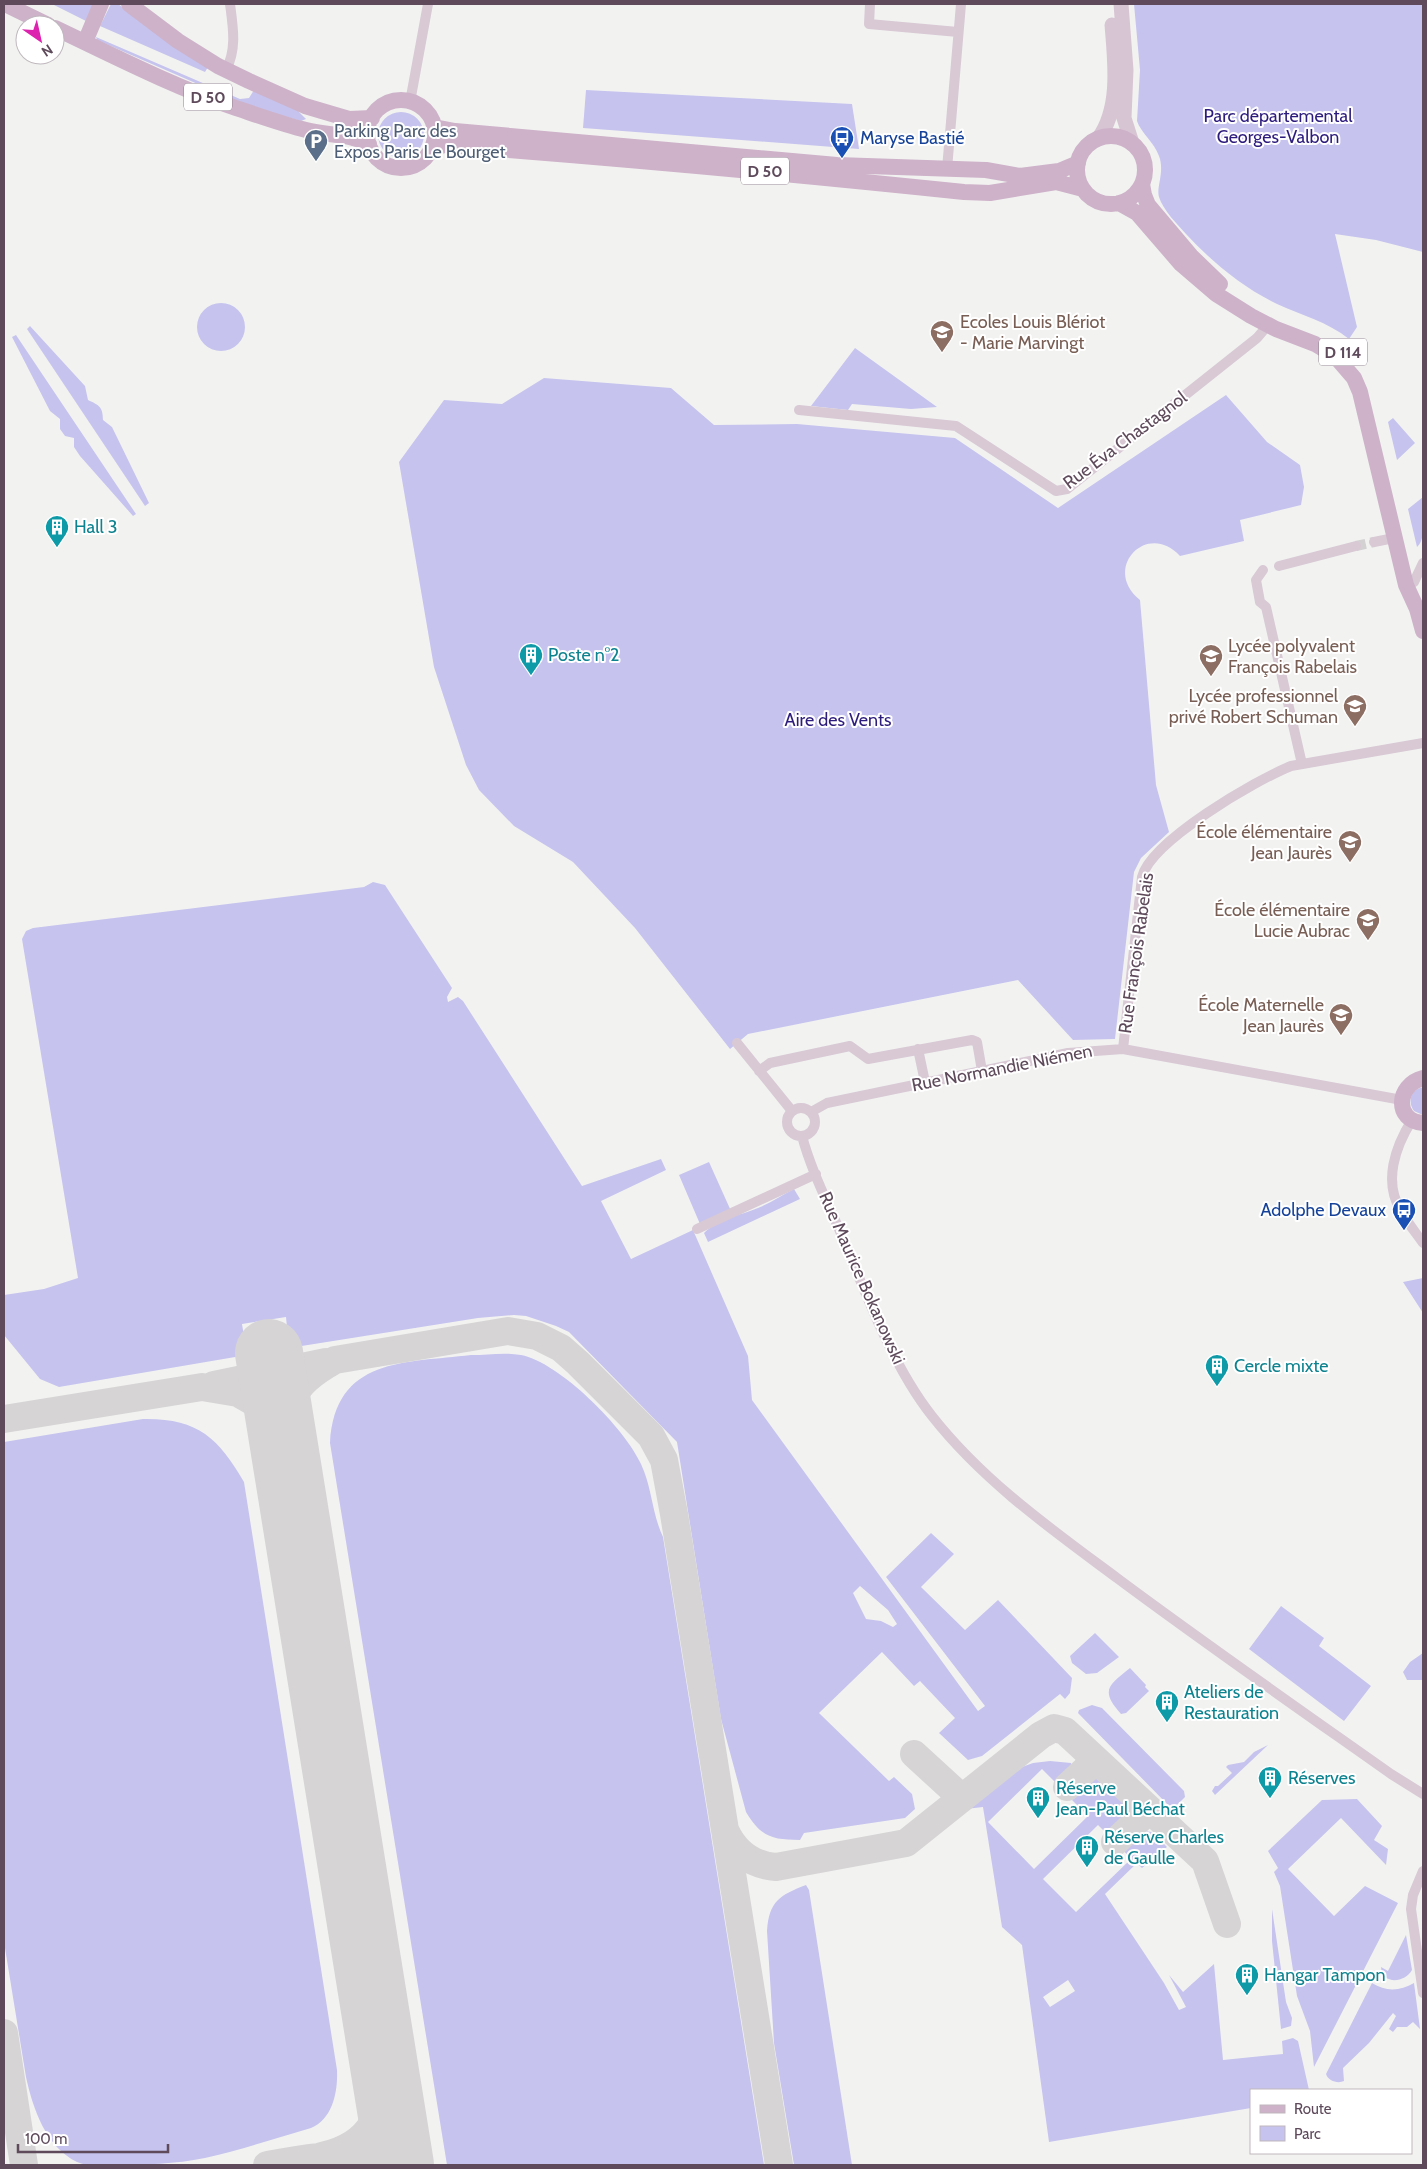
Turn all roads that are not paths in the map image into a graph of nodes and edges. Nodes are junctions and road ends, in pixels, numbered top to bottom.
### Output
1 (5, 4) edge
2 (101, 4) edge
3 (129, 4) edge
4 (230, 4) edge
5 (428, 4) edge
6 (870, 4) edge
7 (961, 4) edge
8 (1110, 4) edge
9 (1121, 4) edge
10 (28, 15) edge
11 (958, 32) junction
12 (65, 33) edge
13 (85, 42) junction
14 (226, 70) junction
15 (410, 102) junction
16 (372, 118) junction
17 (434, 127) junction
18 (1098, 139) junction
19 (1132, 143) junction
20 (369, 144) junction
21 (432, 148) junction
22 (1078, 163) junction
23 (947, 169) junction
24 (1142, 184) junction
25 (1083, 189) junction
26 (1119, 203) junction
27 (1268, 325) junction
28 (799, 410) dead end
29 (1394, 538) junction
30 (1374, 542) tunnel mouth
31 (1356, 546) tunnel mouth
32 (1423, 563) edge
33 (1279, 566) dead end
34 (1263, 570) dead end
35 (1414, 582) junction
36 (1417, 609) junction
37 (1423, 632) edge
38 (1423, 743) edge
39 (1302, 764) junction
40 (737, 1043) dead end
41 (918, 1049) junction
42 (1123, 1049) junction
43 (759, 1070) junction
44 (982, 1070) junction
45 (1423, 1078) edge
46 (925, 1082) junction
47 (1402, 1100) junction
48 (792, 1111) junction
49 (811, 1112) junction
50 (1418, 1122) edge
51 (802, 1136) junction
52 (816, 1174) junction
53 (697, 1230) dead end
54 (1423, 1243) edge
55 (1423, 1794) edge
56 (1423, 1871) edge
57 (1423, 1993) edge

1 - 10 main road
2 - 13 main road
3 - 14 main road, D 50
4 - 14 street
5 - 15 street
6 - 11 street
7 - 11 street
8 - 18 main road
9 - 19 main road
11 - 23 street
12 - 13 main road, D 50
13 - 20 main road, D 50
14 - 16 main road, D 50
15 - 16 main road
15 - 17 main road
16 - 20 main road
17 - 21 main road
17 - 23 main road, D 50
18 - 19 main road
18 - 22 main road
19 - 24 main road
20 - 21 main road
21 - 25 main road, D 50
22 - 23 main road, D 50
22 - 25 main road
24 - 26 main road
24 - 35 main road, D 114
25 - 26 main road
26 - 27 main road, D 114
27 - 28 street, Rue Éva Chastagnol
27 - 29 main road, D 114
29 - 30 street
29 - 36 main road, D 114
31 - 33 street
32 - 35 street
34 - 39 street
35 - 36 main road, D 114
36 - 37 main road, D 114
38 - 39 street, Rue François Rabelais
39 - 42 street, Rue François Rabelais
40 - 43 street
41 - 43 street
41 - 44 street
41 - 46 street
42 - 44 street, Rue Normandie Niémen
42 - 47 street, Rue Normandie Niémen
43 - 48 street
44 - 46 street, Rue Normandie Niémen
45 - 47 main road
46 - 49 street, Rue Normandie Niémen
47 - 50 main road
48 - 49 street
48 - 51 street
49 - 51 street
50 - 54 street
51 - 52 street, Rue Maurice Bokanowski
52 - 53 street
52 - 55 street, Rue Maurice Bokanowski
56 - 57 street

